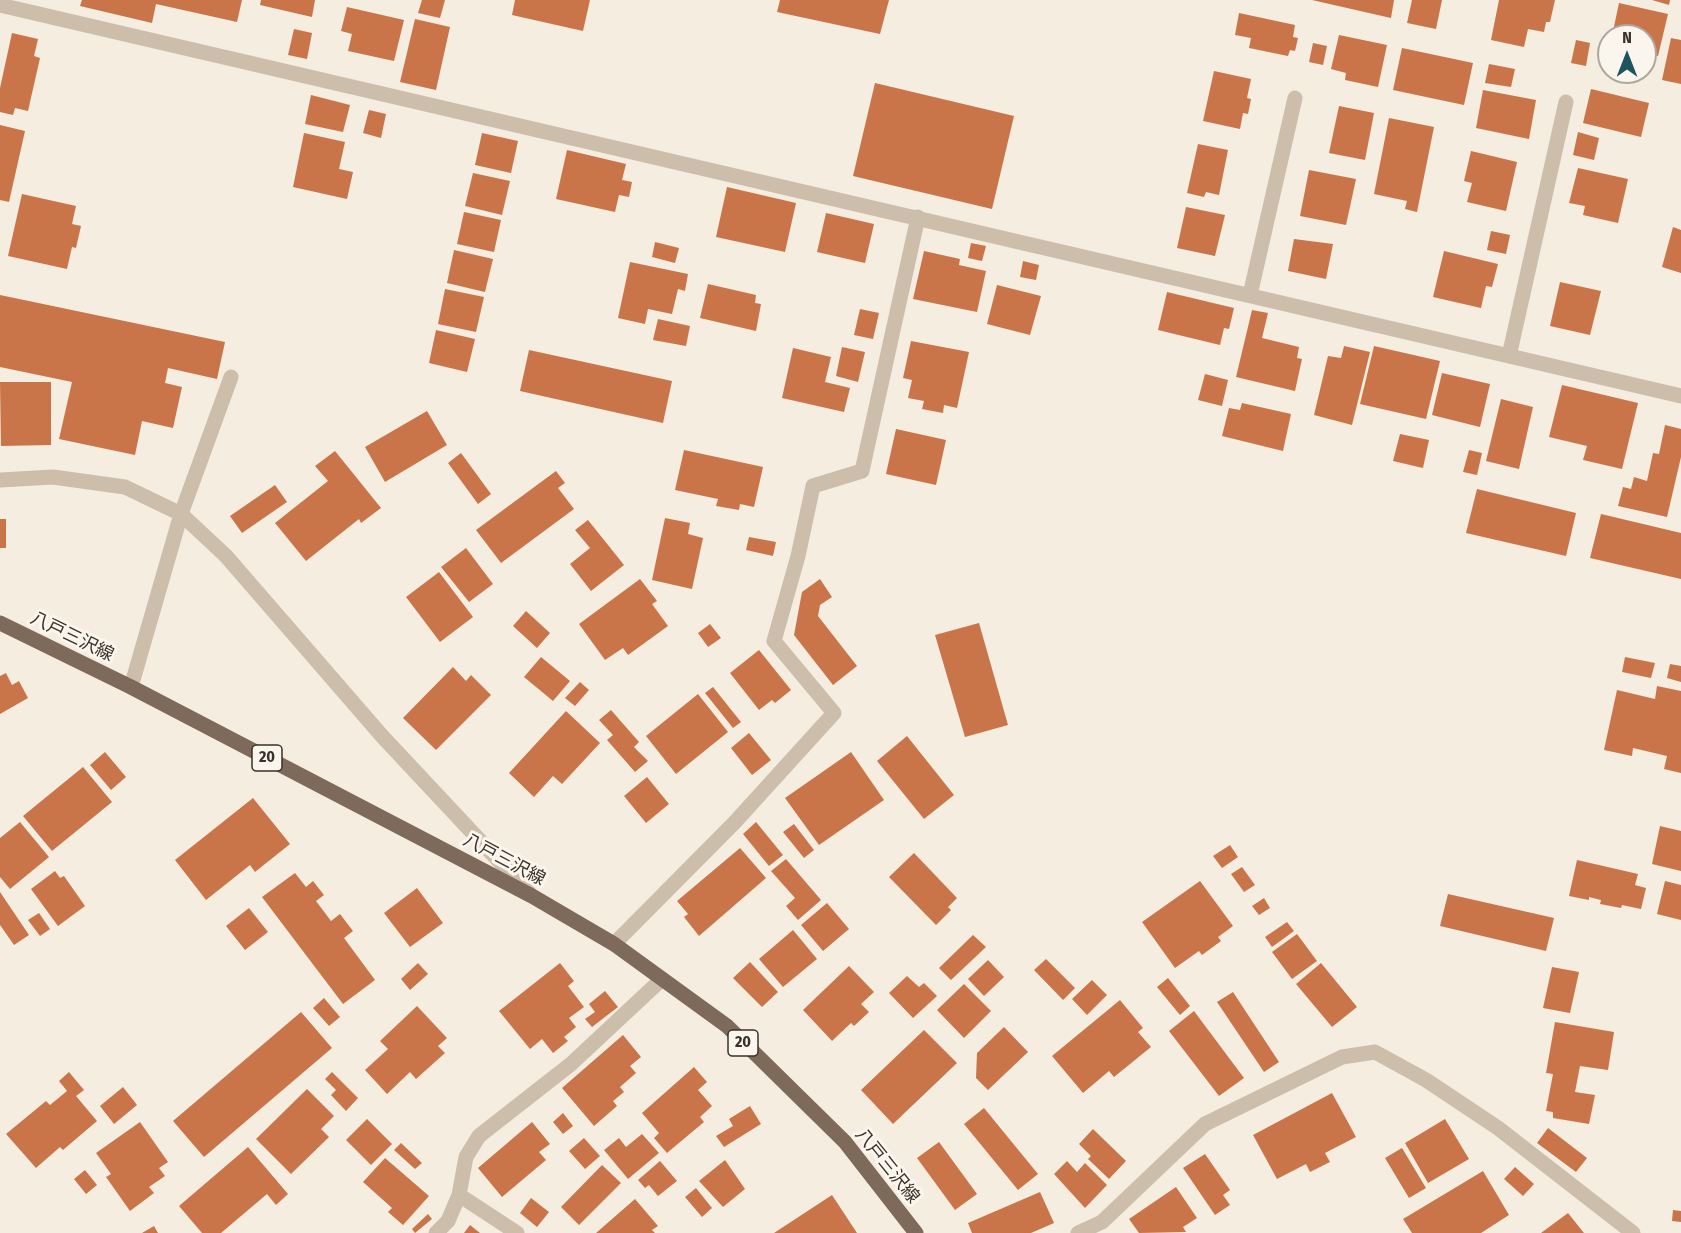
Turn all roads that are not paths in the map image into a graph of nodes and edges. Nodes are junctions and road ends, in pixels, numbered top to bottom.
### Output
1 (0, 5) edge
2 (1295, 98) dead end
3 (1566, 102) dead end
4 (918, 217) junction
5 (1251, 295) junction
6 (1509, 356) junction
7 (231, 377) dead end
8 (1681, 396) edge
9 (0, 480) edge
10 (181, 514) junction
11 (0, 623) edge
12 (131, 687) junction
13 (532, 896) junction
14 (614, 944) junction
15 (662, 979) junction
16 (459, 1195) junction
17 (436, 1233) edge
18 (517, 1233) edge
19 (916, 1233) edge
20 (1078, 1233) edge
21 (1633, 1233) edge

1 - 4 street
2 - 5 street
3 - 6 street
4 - 5 street
4 - 14 street
5 - 6 street
6 - 8 street
7 - 10 street
9 - 10 street
10 - 12 street
10 - 13 street
11 - 12 main road, 八戸三沢線 / 20
12 - 13 main road, 八戸三沢線 / 20
13 - 14 main road, 八戸三沢線 / 20
14 - 15 main road, 八戸三沢線 / 20
15 - 16 street
15 - 19 main road, 八戸三沢線 / 20
16 - 17 street
16 - 18 street
20 - 21 street

